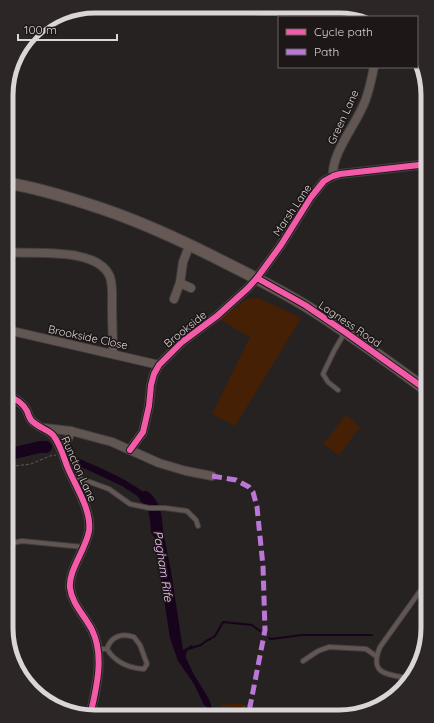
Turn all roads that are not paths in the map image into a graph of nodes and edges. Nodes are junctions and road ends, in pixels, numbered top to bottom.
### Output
1 (374, 68) edge
2 (421, 165) edge
3 (333, 176) junction
4 (13, 184) edge
5 (190, 244) junction
6 (13, 255) edge
7 (257, 278) junction
8 (180, 283) junction
9 (191, 288) dead end
10 (174, 299) dead end
11 (13, 331) edge
12 (345, 332) junction
13 (113, 354) junction
14 (159, 365) junction
15 (421, 386) edge
16 (338, 390) dead end
17 (13, 398) edge
18 (41, 427) junction
19 (71, 431) junction
20 (59, 445) junction
21 (130, 450) junction
22 (71, 475) junction
23 (212, 476) dead end
24 (198, 526) dead end
25 (13, 543) edge
26 (84, 547) junction
27 (421, 590) edge
28 (97, 649) junction
29 (108, 649) junction
30 (376, 656) junction
31 (303, 661) dead end
32 (404, 677) edge
33 (91, 710) edge

1 - 3 street, Green Lane
2 - 3 street
3 - 7 street, Marsh Lane
4 - 5 main road, Lagness Road
5 - 7 main road, Lagness Road
5 - 8 street
6 - 13 street
7 - 12 main road, Lagness Road
7 - 14 street, Brookside
8 - 9 street
8 - 10 street
11 - 13 street, Brookside Close
12 - 15 main road, Lagness Road
12 - 16 lane
13 - 14 street, Brookside Close
14 - 21 street, Brookside
17 - 18 street
18 - 19 street
18 - 20 street, Runcton Lane
19 - 20 street
19 - 21 street
20 - 22 street, Runcton Lane
21 - 23 street
22 - 24 lane
22 - 26 street, Runcton Lane
25 - 26 lane
26 - 28 street, Runcton Lane
27 - 30 lane
28 - 29 lane
28 - 33 street, Runcton Lane
29 - 29 lane
30 - 31 lane
30 - 32 lane

